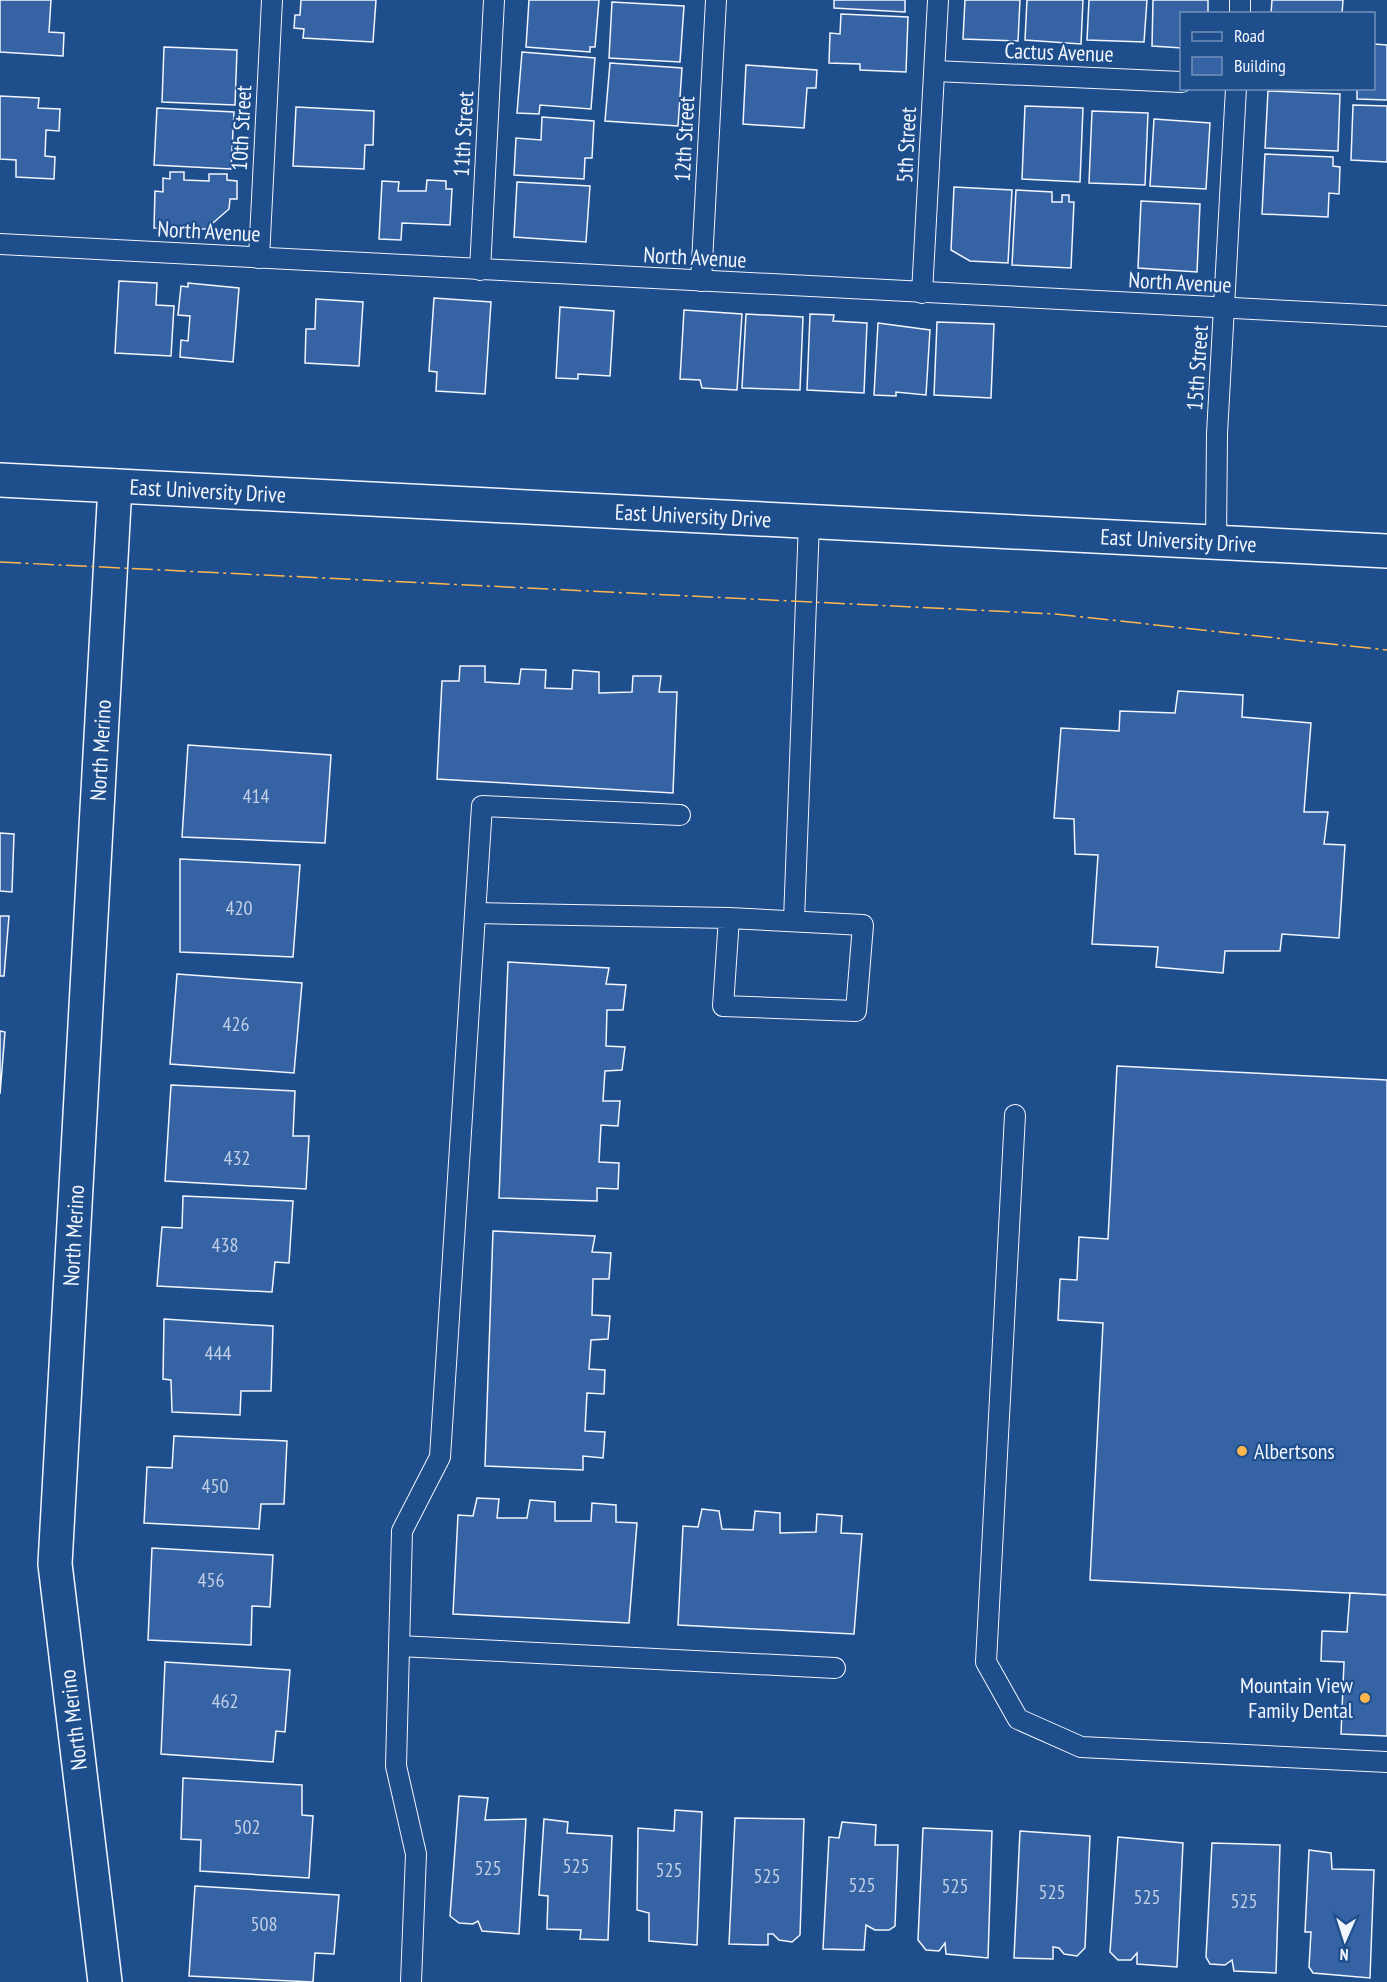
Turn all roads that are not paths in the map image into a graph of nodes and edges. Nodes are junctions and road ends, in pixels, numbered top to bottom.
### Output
1 (272, 0) edge
2 (494, 0) edge
3 (716, 0) edge
4 (938, 0) edge
5 (935, 71) junction
6 (1180, 82) edge
7 (1236, 90) edge
8 (0, 244) edge
9 (259, 258) junction
10 (480, 270) junction
11 (701, 281) junction
12 (922, 293) junction
13 (1225, 309) junction
14 (1387, 316) edge
15 (0, 480) edge
16 (115, 486) junction
17 (809, 522) junction
18 (1216, 542) junction
19 (1387, 551) edge
20 (680, 815) dead end
21 (476, 913) junction
22 (729, 918) junction
23 (794, 920) junction
24 (1015, 1114) dead end
25 (399, 1646) junction
26 (835, 1668) dead end
27 (1387, 1762) edge
28 (105, 1982) edge
29 (411, 1982) edge

1 - 9 lane, 10th Street
2 - 10 lane, 11th Street
3 - 11 lane, 12th Street
4 - 5 lane, 5th Street
5 - 6 lane, Cactus Avenue
5 - 12 lane, 5th Street
7 - 13 lane, 15th Street
8 - 9 lane, North Avenue
9 - 10 lane, North Avenue
10 - 11 lane, North Avenue
11 - 12 lane, North Avenue
12 - 13 lane, North Avenue
13 - 14 lane, North Avenue
13 - 18 lane, 15th Street
15 - 16 street, East University Drive
16 - 17 street, East University Drive
16 - 28 street, North Merino
17 - 18 street, East University Drive
17 - 23 lane
18 - 19 street, East University Drive
20 - 21 lane
21 - 22 lane
21 - 25 lane
22 - 23 lane
22 - 23 lane
24 - 27 lane
25 - 26 lane
25 - 29 lane

